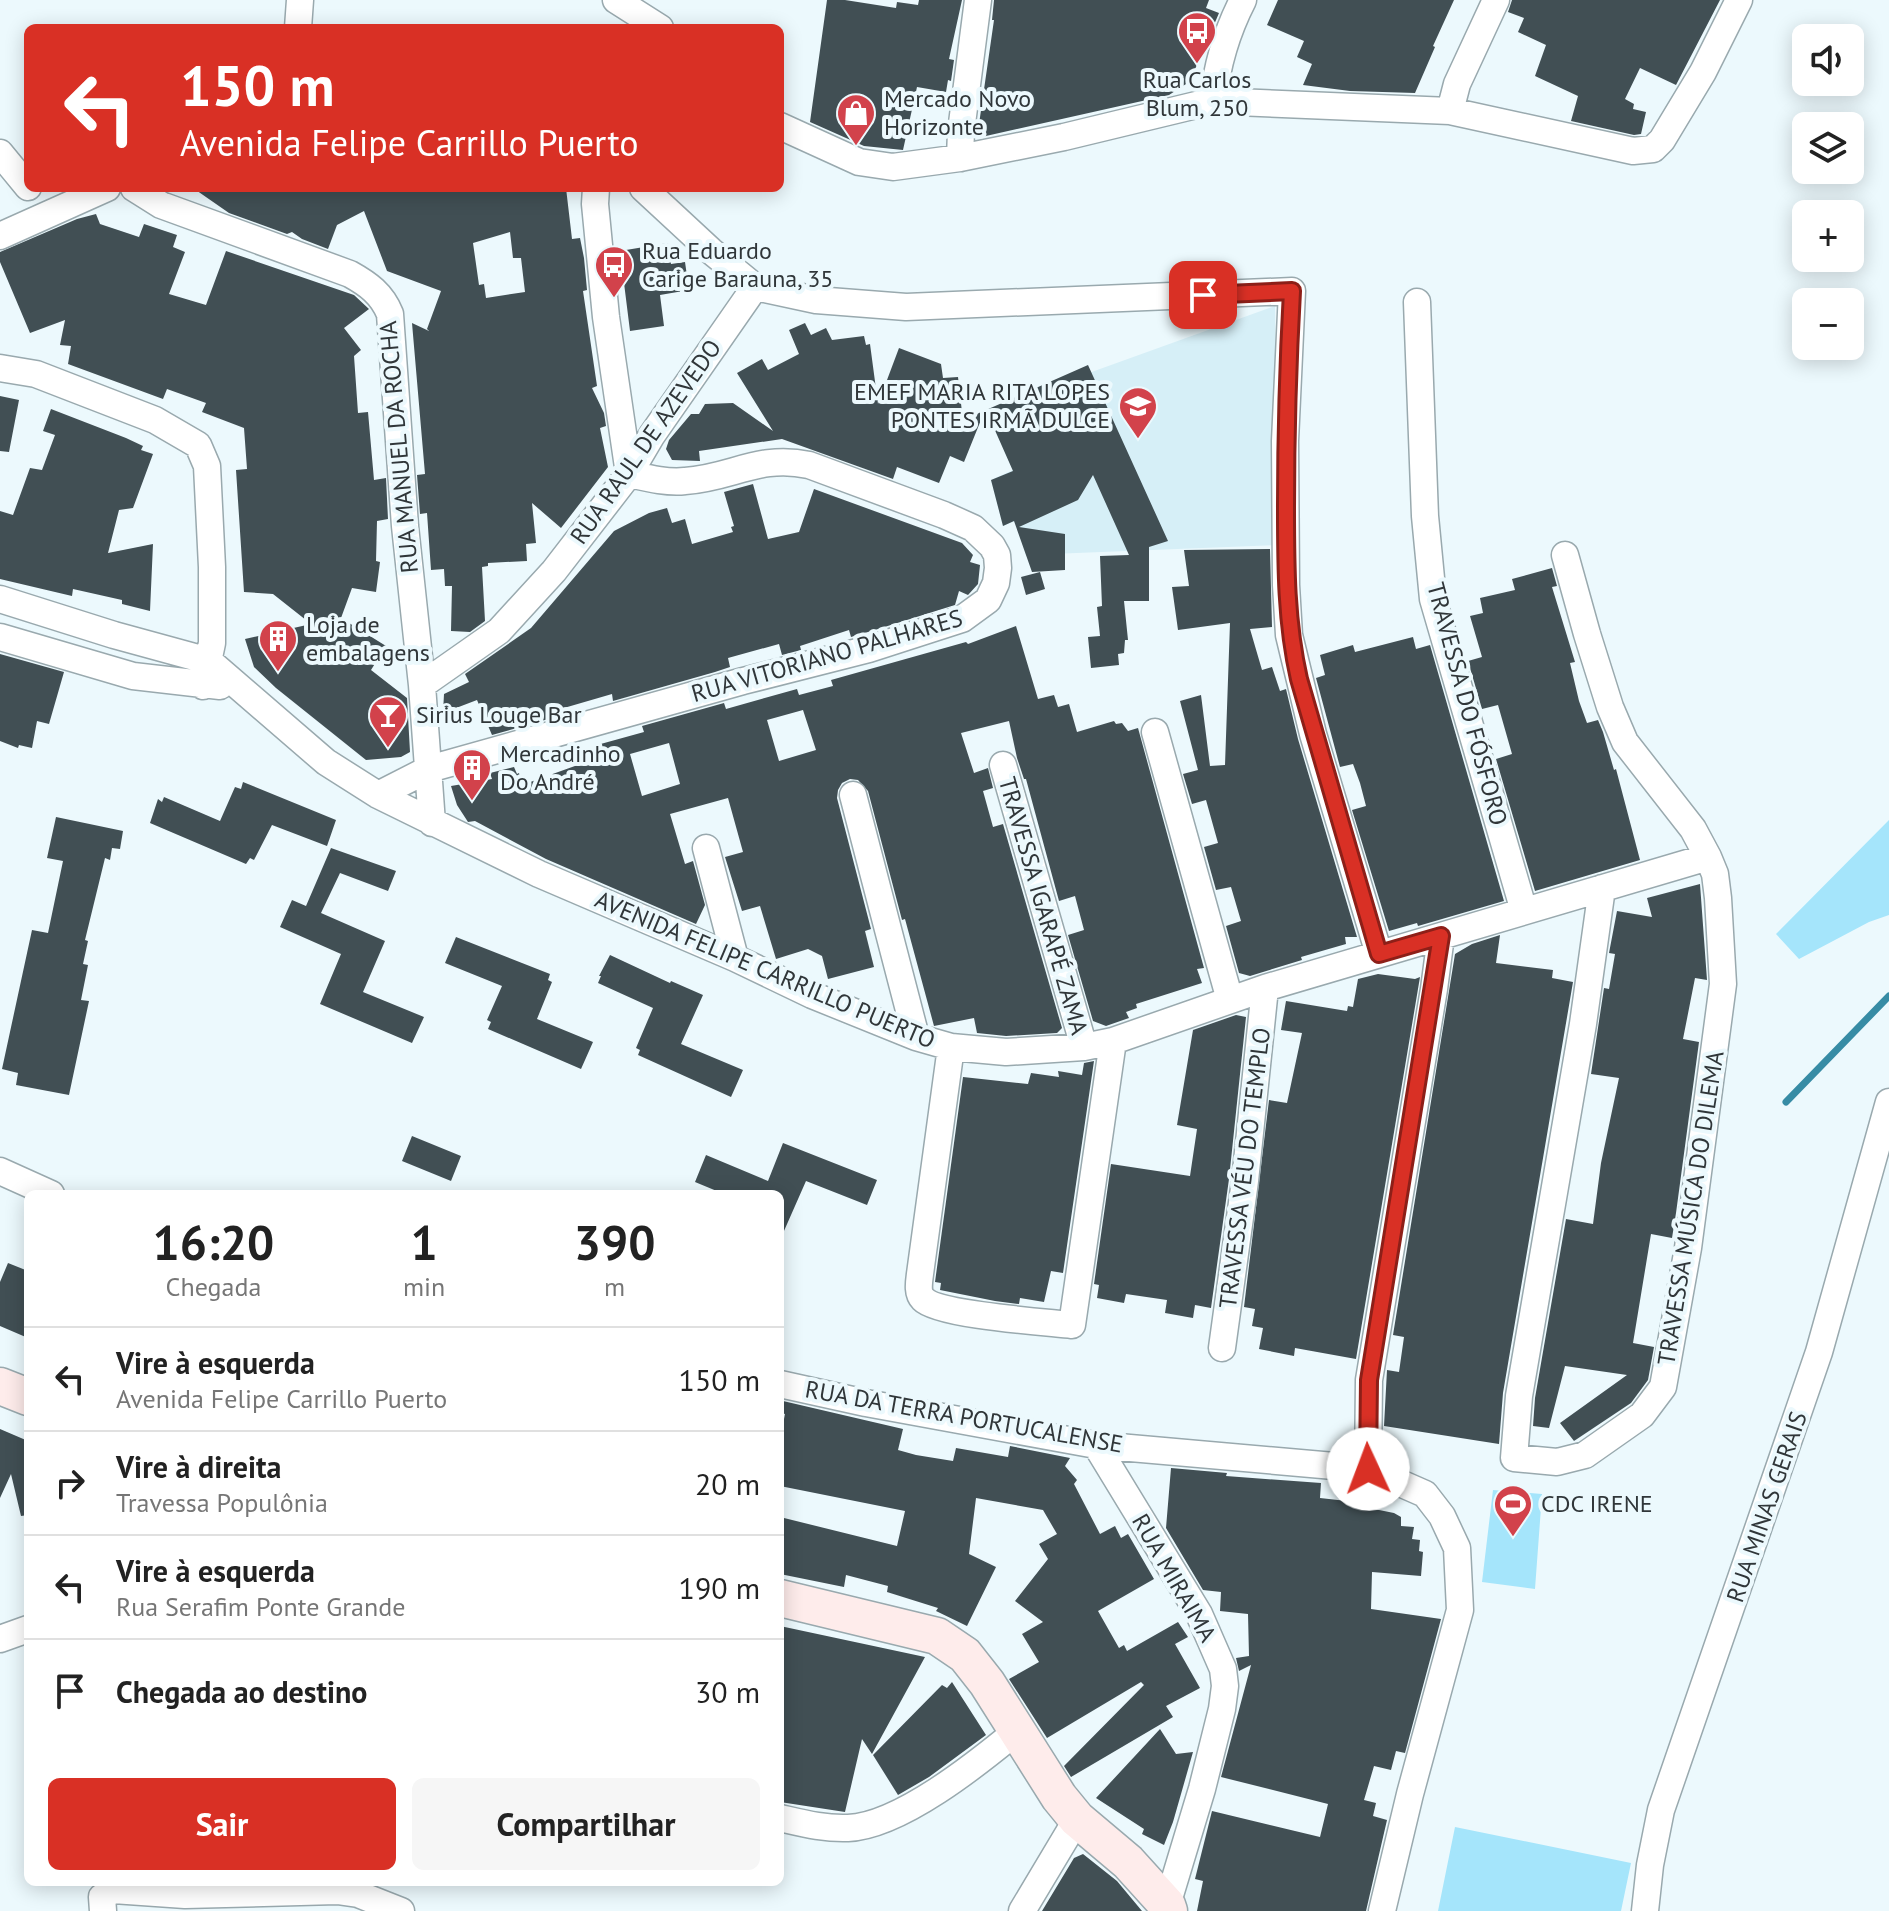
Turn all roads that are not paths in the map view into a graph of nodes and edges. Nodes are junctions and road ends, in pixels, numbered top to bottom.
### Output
1 (300, 0) edge
2 (616, 0) edge
3 (978, 0) edge
4 (1243, 0) edge
5 (1496, 0) edge
6 (1739, 0) edge
7 (298, 24) edge
8 (654, 24) edge
9 (1213, 101) junction
10 (1450, 111) junction
11 (784, 129) edge
12 (0, 153) edge
13 (960, 158) junction
14 (24, 183) edge
15 (31, 192) edge
16 (98, 192) edge
17 (140, 192) edge
18 (596, 192) edge
19 (647, 192) edge
20 (46, 215) junction
21 (0, 236) edge
22 (755, 287) junction
23 (1417, 302) dead end
24 (0, 368) edge
25 (629, 474) junction
26 (1565, 555) dead end
27 (0, 599) edge
28 (0, 637) edge
29 (206, 673) junction
30 (422, 685) junction
31 (1155, 732) dead end
32 (1003, 765) dead end
33 (429, 769) junction
34 (378, 795) junction
35 (853, 795) dead end
36 (432, 823) junction
37 (706, 848) dead end
38 (1708, 857) junction
39 (1602, 888) junction
40 (1524, 911) junction
41 (1441, 936) junction
42 (1379, 954) junction
43 (735, 958) junction
44 (1265, 988) junction
45 (1230, 1000) junction
46 (916, 1037) junction
47 (1113, 1041) junction
48 (951, 1047) junction
49 (1084, 1047) junction
50 (1889, 1102) edge
51 (0, 1171) edge
52 (42, 1190) edge
53 (1222, 1348) dead end
54 (784, 1385) edge
55 (0, 1386) edge
56 (24, 1395) edge
57 (1096, 1445) junction
58 (1368, 1469) junction
59 (784, 1599) edge
60 (24, 1630) edge
61 (0, 1639) edge
62 (1018, 1730) junction
63 (784, 1819) edge
64 (1077, 1819) junction
65 (216, 1902) edge
66 (1168, 1908) edge
67 (103, 1911) edge
68 (401, 1911) edge
69 (1022, 1911) edge
70 (1382, 1911) edge
71 (1645, 1911) edge

1 - 7 street
2 - 8 street
3 - 13 street
4 - 9 street
5 - 10 street
6 - 10 street
9 - 10 street
9 - 13 street
11 - 13 street
12 - 14 street
15 - 20 street
16 - 20 street
17 - 30 street, RUA MANUEL DA ROCHA
18 - 25 street
19 - 22 street
20 - 21 street
22 - 25 street, RUA RAUL DE AZEVEDO
22 - 42 street
23 - 40 street, TRAVESSA DO FÓSFORO
24 - 29 street
25 - 30 street, RUA RAUL DE AZEVEDO
25 - 33 street, RUA VITORIANO PALHARES
26 - 38 street, TRAVESSA MÚSICA DO DILEMA
27 - 29 street, AVENIDA FELIPE CARRILLO PUERTO
28 - 29 street
29 - 34 street, AVENIDA FELIPE CARRILLO PUERTO
30 - 33 street, RUA MANUEL DA ROCHA
31 - 45 street
32 - 49 street, TRAVESSA IGARAPÉ ZAMA
33 - 34 street, RUA VITORIANO PALHARES
33 - 36 street, RUA MANUEL DA ROCHA
34 - 36 street, AVENIDA FELIPE CARRILLO PUERTO
35 - 46 street
36 - 43 street, AVENIDA FELIPE CARRILLO PUERTO
37 - 43 street
38 - 39 street, AVENIDA FELIPE CARRILLO PUERTO
38 - 39 street, TRAVESSA MÚSICA DO DILEMA
39 - 40 street, AVENIDA FELIPE CARRILLO PUERTO
40 - 41 street, AVENIDA FELIPE CARRILLO PUERTO
41 - 42 street, AVENIDA FELIPE CARRILLO PUERTO
41 - 58 street
42 - 44 street, AVENIDA FELIPE CARRILLO PUERTO
43 - 46 street, AVENIDA FELIPE CARRILLO PUERTO
44 - 45 street, AVENIDA FELIPE CARRILLO PUERTO
44 - 53 street, TRAVESSA VÉU DO TEMPLO
45 - 47 street, AVENIDA FELIPE CARRILLO PUERTO
46 - 48 street, AVENIDA FELIPE CARRILLO PUERTO
47 - 48 street
47 - 49 street, AVENIDA FELIPE CARRILLO PUERTO
48 - 49 street, AVENIDA FELIPE CARRILLO PUERTO
50 - 71 street, RUA MINAS GERAIS
51 - 52 street
54 - 57 street, RUA DA TERRA PORTUCALENSE
55 - 56 street
57 - 58 street, RUA DA TERRA PORTUCALENSE
57 - 66 street, RUA MIRAIMA
58 - 70 street, RUA DA TERRA PORTUCALENSE
59 - 62 street
60 - 61 street
62 - 63 street
62 - 64 street
64 - 66 street
64 - 69 street
65 - 67 street
65 - 68 street

